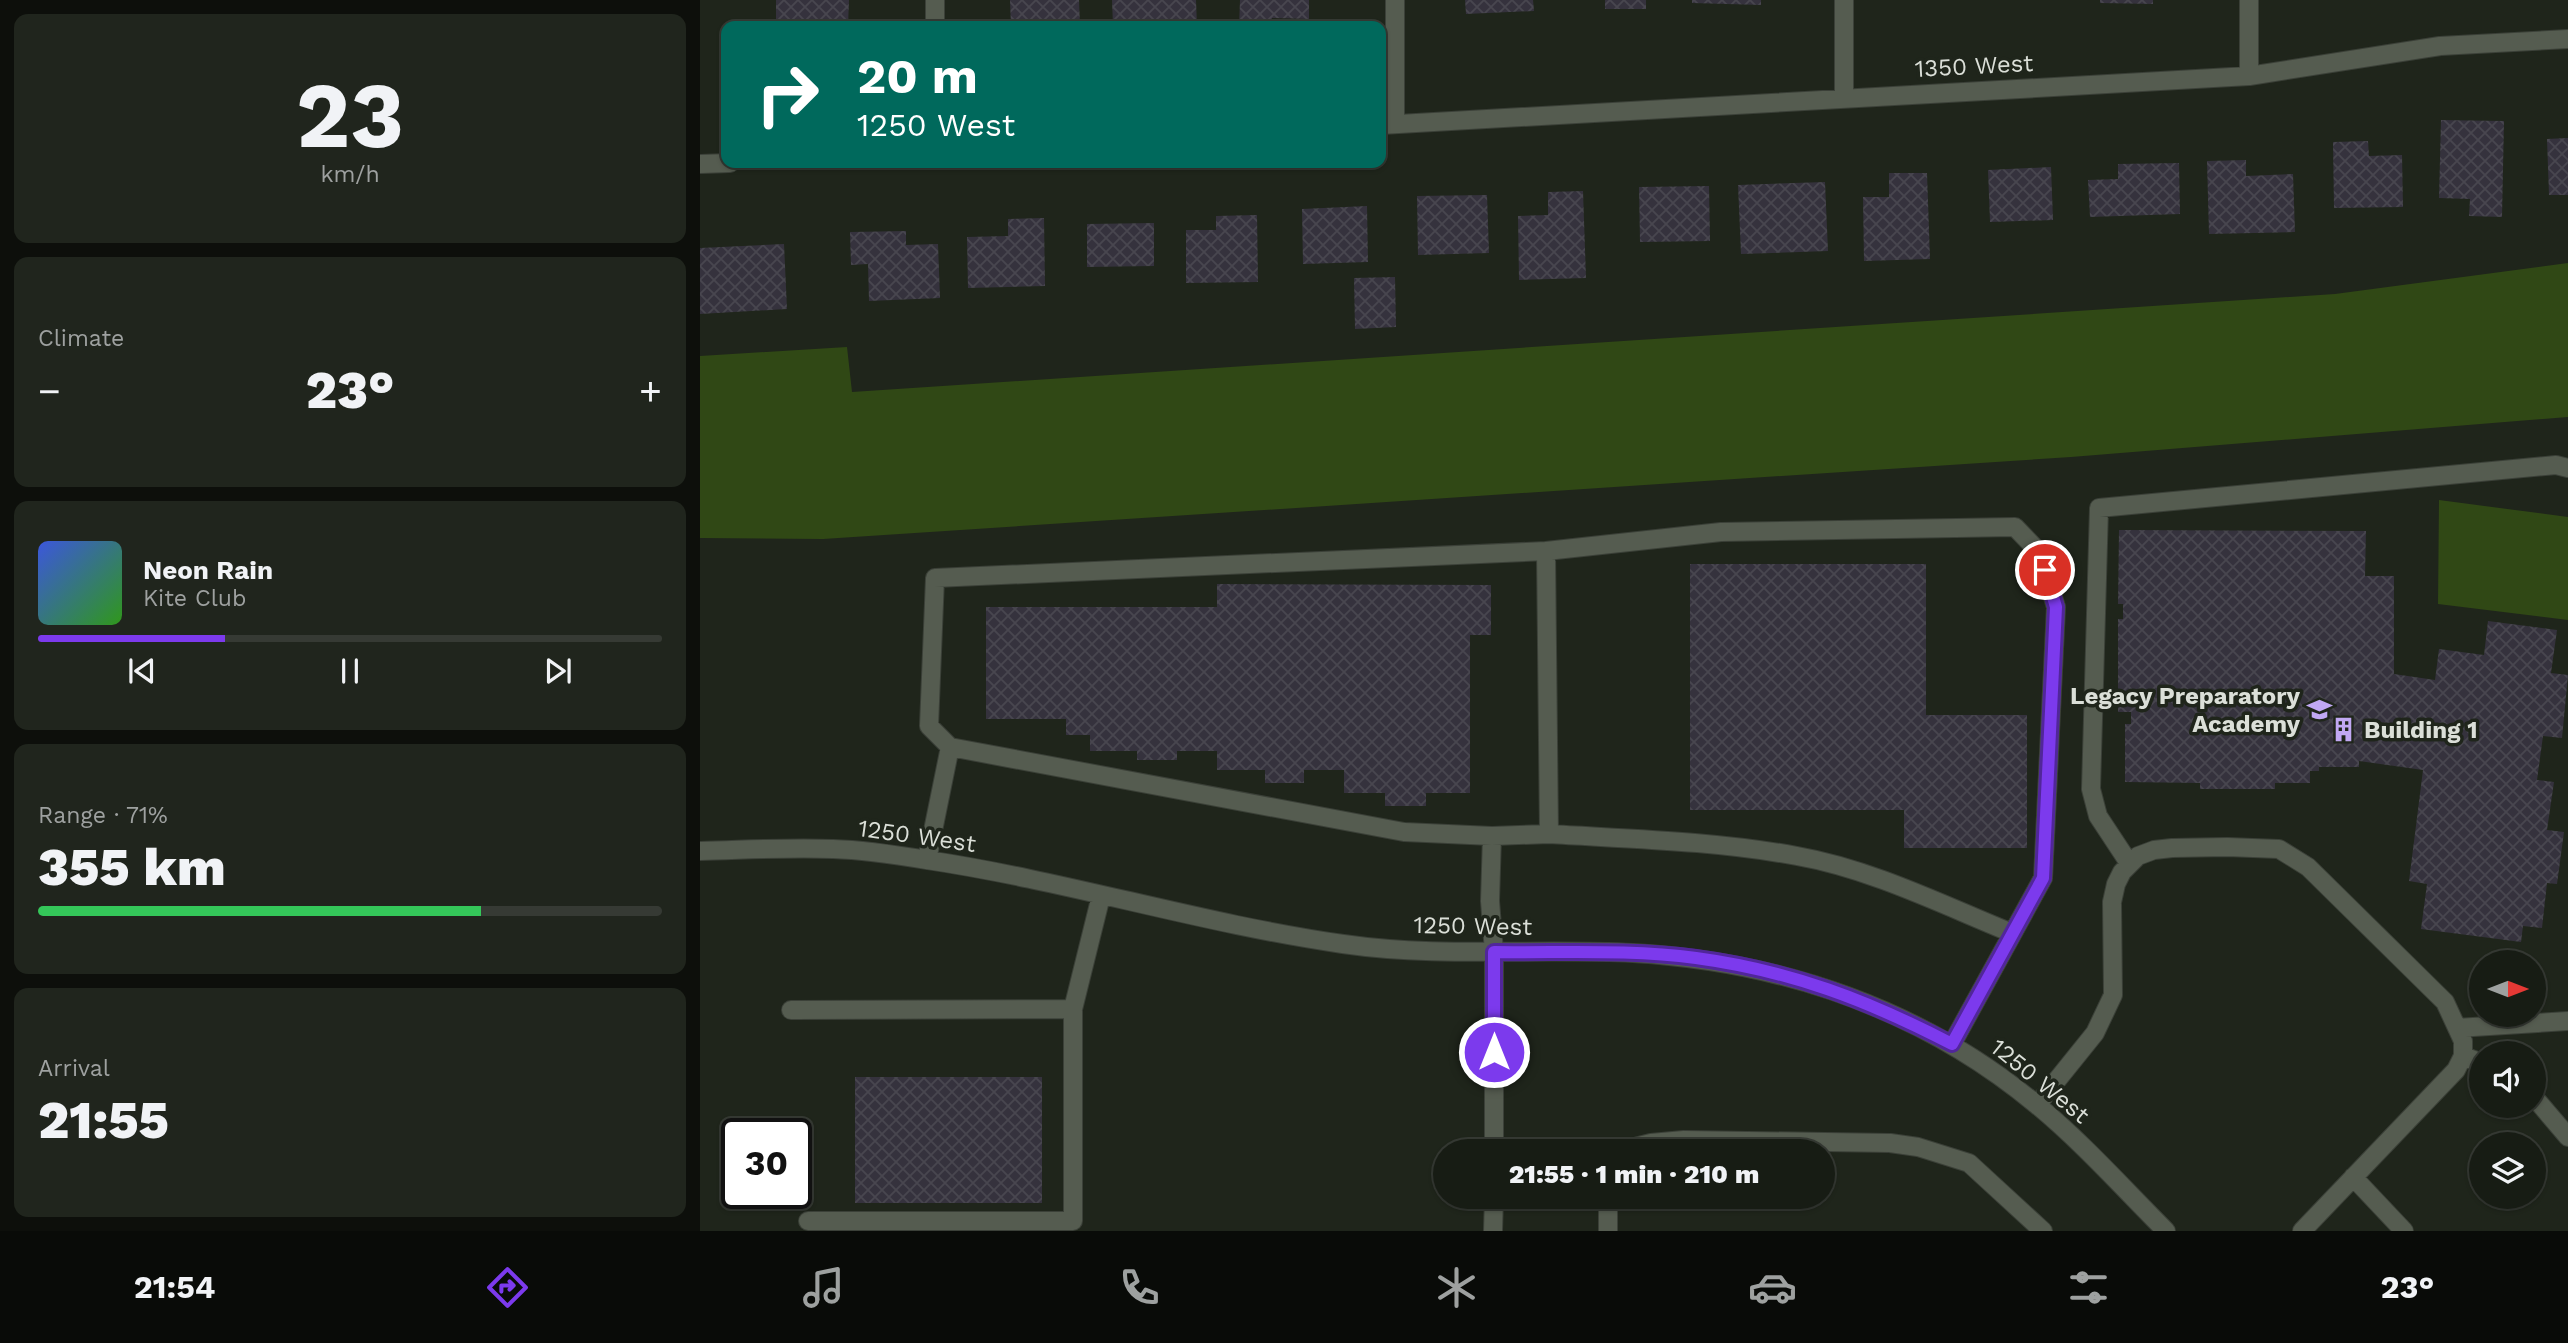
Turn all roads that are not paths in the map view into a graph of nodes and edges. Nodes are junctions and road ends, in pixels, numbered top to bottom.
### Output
1 (935, 0) edge
2 (1395, 0) edge
3 (1844, 0) edge
4 (2249, 0) edge
5 (935, 21) edge
6 (2568, 39) edge
7 (2249, 76) junction
8 (1844, 98) junction
9 (1388, 125) edge
10 (721, 163) edge
11 (700, 164) edge
12 (2568, 468) edge
13 (1546, 551) junction
14 (950, 747) junction
15 (1549, 834) junction
16 (1492, 836) junction
17 (700, 851) edge
18 (927, 860) junction
19 (2129, 863) junction
20 (1101, 896) junction
21 (2012, 933) junction
22 (1494, 952) junction
23 (1073, 1009) junction
24 (791, 1010) dead end
25 (2568, 1021) edge
26 (2457, 1028) junction
27 (1952, 1044) junction
28 (2463, 1056) junction
29 (2469, 1058) edge
30 (2037, 1105) junction
31 (2546, 1111) edge
32 (2568, 1137) edge
33 (1494, 1139) edge
34 (1835, 1142) edge
35 (2353, 1177) junction
36 (1494, 1209) edge
37 (1608, 1209) edge
38 (808, 1220) dead end
39 (1493, 1231) edge
40 (1608, 1231) edge
41 (2043, 1231) edge
42 (2166, 1231) edge
43 (2302, 1231) edge
44 (2404, 1231) edge

1 - 5 street
2 - 9 street
3 - 8 street
4 - 7 street
6 - 7 street, 1350 West
7 - 8 street, 1350 West
8 - 9 street, 1350 West
10 - 11 street
12 - 19 street
13 - 14 street
13 - 15 street
13 - 21 street
14 - 16 street
14 - 18 street
15 - 16 street
15 - 21 street
16 - 22 street
17 - 18 street, 1250 West
18 - 20 street, 1250 West
19 - 26 street
19 - 30 street
20 - 22 street, 1250 West
20 - 23 street
21 - 27 street
22 - 27 street, 1250 West
22 - 33 street
23 - 24 street
23 - 38 street
25 - 26 street
26 - 28 street
27 - 30 street, 1250 West
28 - 29 street
28 - 35 street
30 - 42 street, 1250 West
31 - 32 street
34 - 41 street
35 - 43 street
35 - 44 street
36 - 39 street
37 - 40 street

